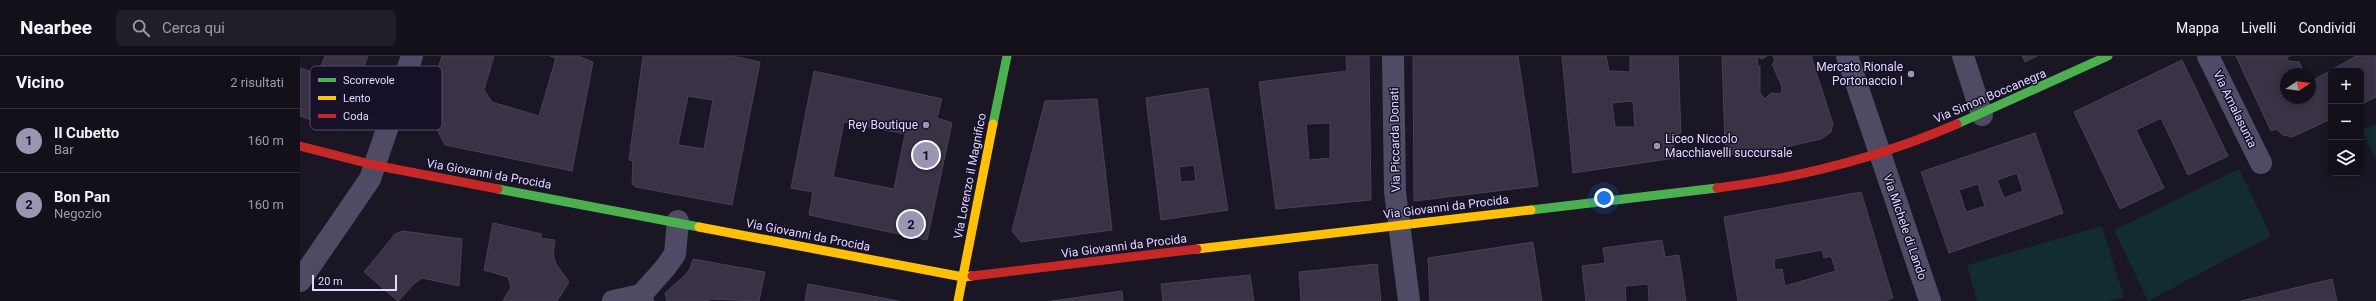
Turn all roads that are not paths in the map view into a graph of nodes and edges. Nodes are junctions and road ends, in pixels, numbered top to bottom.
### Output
1 (412, 56) edge
2 (1007, 56) edge
3 (1393, 56) edge
4 (1847, 56) edge
5 (1963, 56) edge
6 (2108, 56) edge
7 (2208, 56) edge
8 (409, 66) edge
9 (1982, 115) junction
10 (386, 130) edge
11 (300, 146) edge
12 (1880, 152) junction
13 (2261, 163) dead end
14 (374, 165) junction
15 (678, 221) junction
16 (1400, 224) junction
17 (962, 277) junction
18 (300, 281) edge
19 (642, 298) edge
20 (613, 301) edge
21 (958, 301) edge
22 (1409, 301) edge
23 (1930, 301) edge

1 - 8 street
2 - 17 street, Via Lorenzo il Magnifico
3 - 16 street, Via Piccarda Donati
4 - 12 street, Via Michele di Lando
5 - 9 street
6 - 9 street, Via Simon Boccanegra
7 - 13 street, Via Amalasunta
9 - 12 street, Via Simon Boccanegra
10 - 14 street
11 - 14 street, Via Giovanni da Procida
12 - 16 street, Via Giovanni da Procida
12 - 23 street, Via Michele di Lando
14 - 15 street, Via Giovanni da Procida
14 - 18 street
15 - 17 street, Via Giovanni da Procida
15 - 19 street
16 - 17 street, Via Giovanni da Procida
16 - 22 street, Via Piccarda Donati
17 - 21 street, Via Lorenzo il Magnifico
19 - 20 street

